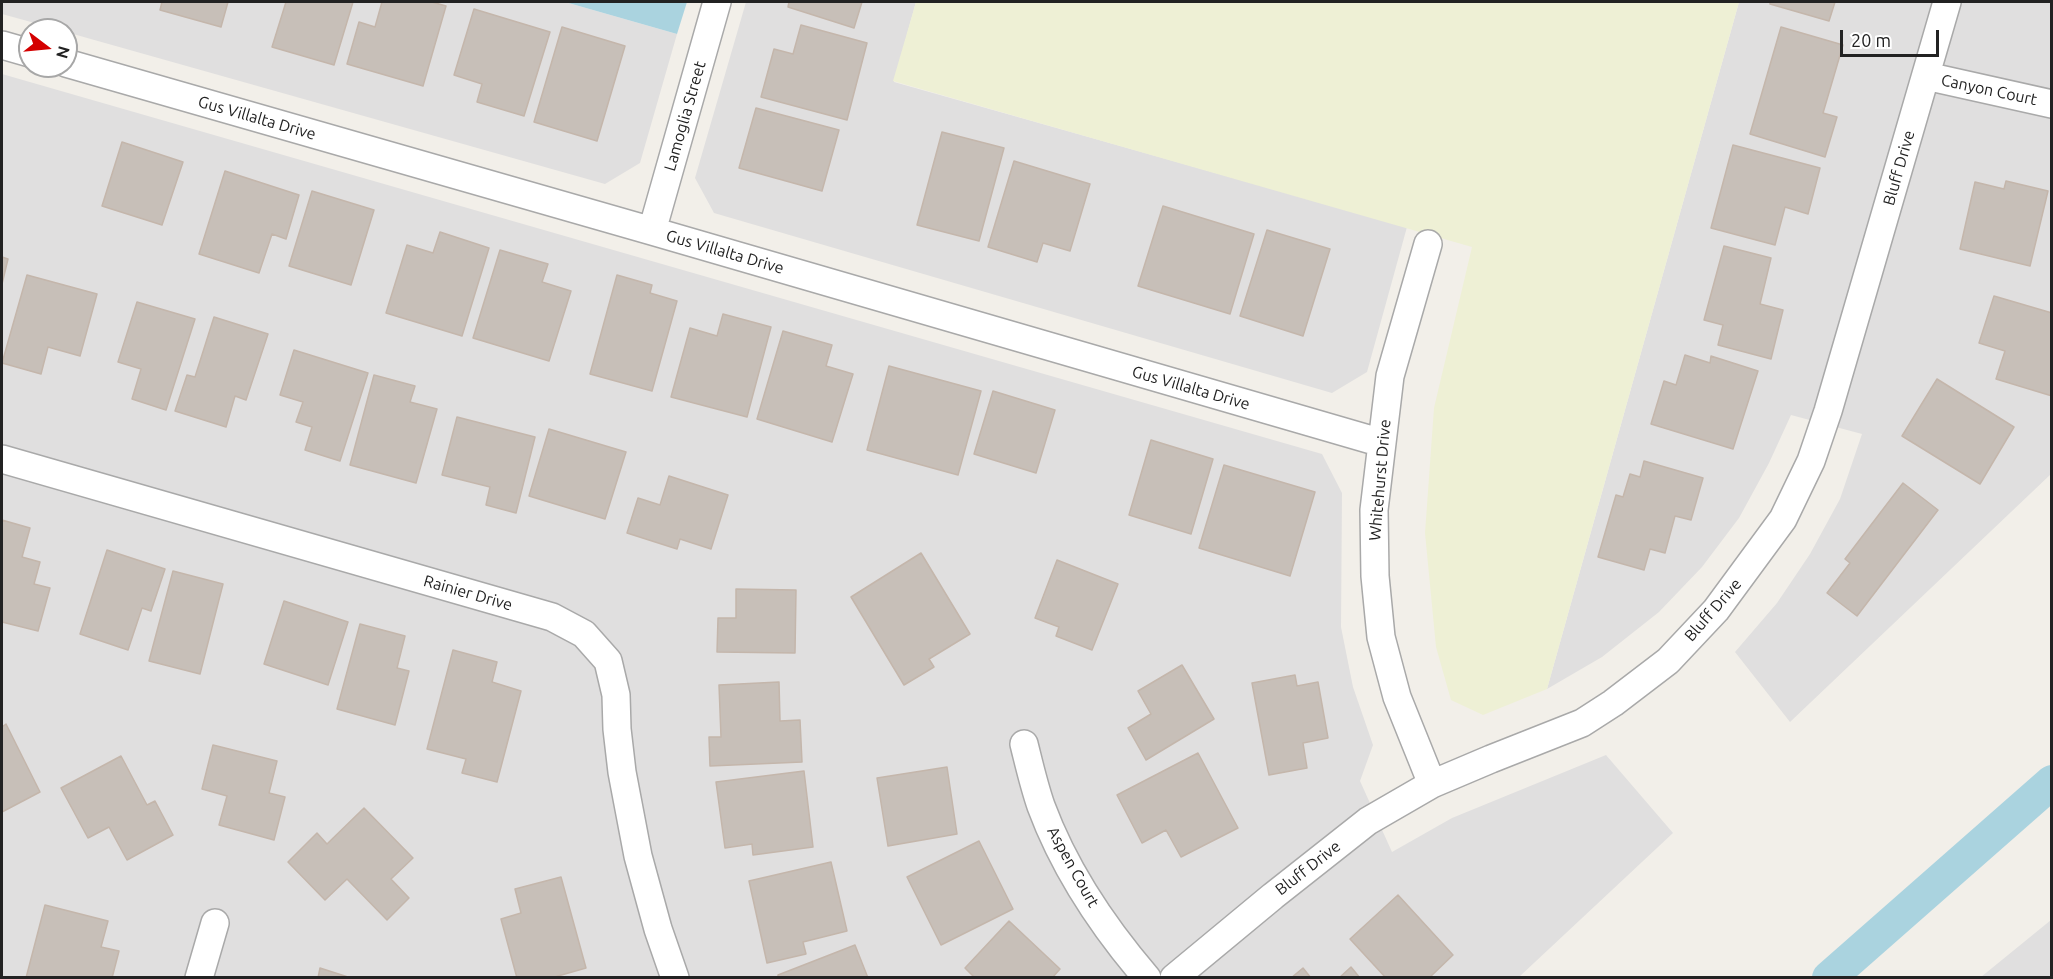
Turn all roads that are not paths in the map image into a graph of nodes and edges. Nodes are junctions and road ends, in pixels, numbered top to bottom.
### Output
1 (717, 2) edge
2 (1947, 2) edge
3 (2, 45) edge
4 (18, 50) edge
5 (78, 66) edge
6 (1926, 76) junction
7 (2052, 104) edge
8 (652, 231) junction
9 (1428, 244) dead end
10 (1382, 443) junction
11 (2, 459) edge
12 (1024, 744) dead end
13 (1432, 784) junction
14 (215, 923) dead end
15 (199, 978) edge
16 (675, 978) edge
17 (1147, 978) edge
18 (1174, 978) edge

1 - 8 street, Lamoglia Street
2 - 6 street, Bluff Drive
3 - 4 street
5 - 8 street, Gus Villalta Drive
6 - 7 street, Canyon Court
6 - 13 street, Bluff Drive
8 - 10 street, Gus Villalta Drive
9 - 10 street, Whitehurst Drive
10 - 13 street, Whitehurst Drive
11 - 16 street, Rainier Drive
12 - 17 street, Aspen Court
13 - 18 street, Bluff Drive
14 - 15 street

